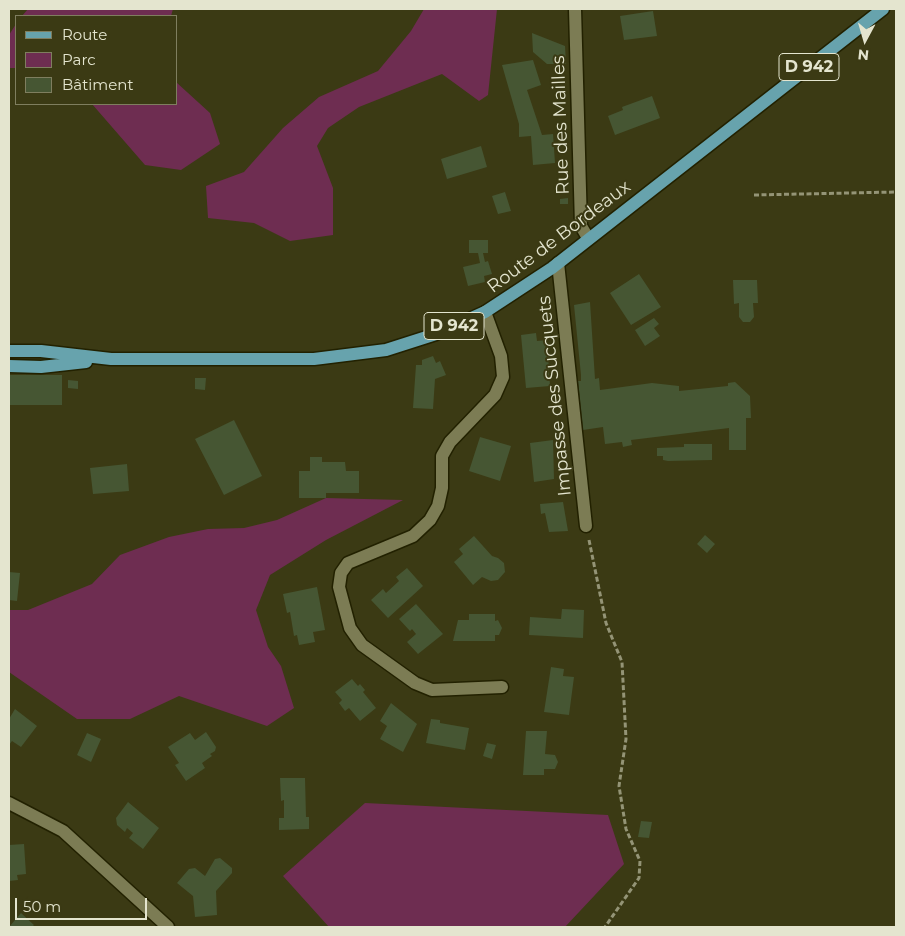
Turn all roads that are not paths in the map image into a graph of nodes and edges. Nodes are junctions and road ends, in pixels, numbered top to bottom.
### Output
1 (575, 9) edge
2 (883, 9) edge
3 (588, 238) junction
4 (558, 263) junction
5 (485, 312) junction
6 (9, 351) edge
7 (9, 358) edge
8 (111, 359) junction
9 (9, 366) edge
10 (586, 526) road end
11 (502, 687) dead end
12 (9, 803) edge
13 (168, 927) edge

1 - 3 street, Rue des Mailles
2 - 3 main road, Route de Bordeaux / D 942
3 - 4 main road, Route de Bordeaux / D 942
4 - 5 main road, Route de Bordeaux / D 942
4 - 10 street, Impasse des Sucquets
5 - 8 main road, Route de Bordeaux / D 942
5 - 11 street
6 - 8 main road, Route de Bordeaux / D 942
7 - 8 main road
8 - 9 main road, Route de Bordeaux / D 942
12 - 13 street

